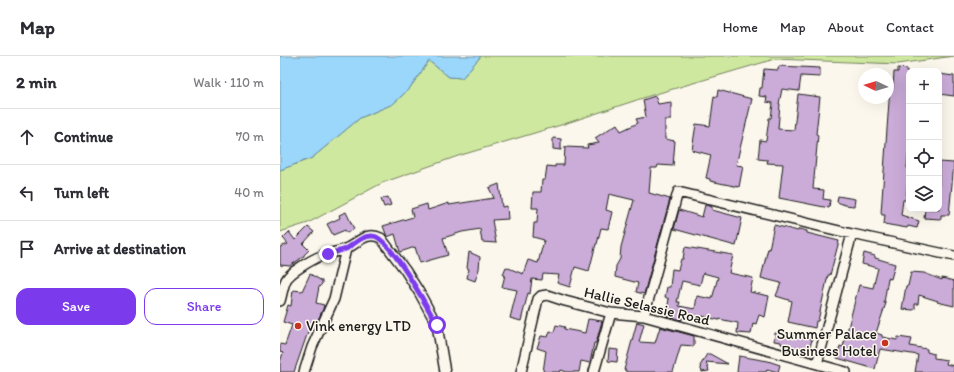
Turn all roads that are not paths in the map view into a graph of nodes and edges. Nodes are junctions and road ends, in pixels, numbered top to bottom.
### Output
1 (852, 234) junction
2 (346, 249) junction
3 (954, 256) edge
4 (280, 301) edge
5 (611, 313) junction
6 (644, 316) junction
7 (817, 364) junction
8 (304, 372) edge
9 (446, 372) edge
10 (521, 372) edge
11 (594, 372) edge
12 (846, 372) edge

1 - 3 street
1 - 6 street
1 - 7 street
2 - 4 street
2 - 8 street
2 - 9 street
5 - 6 street, Hallie Selassie Road
5 - 10 street, Hallie Selassie Road
5 - 11 street
6 - 7 street, Hallie Selassie Road
7 - 12 street, Hallie Selassie Road

